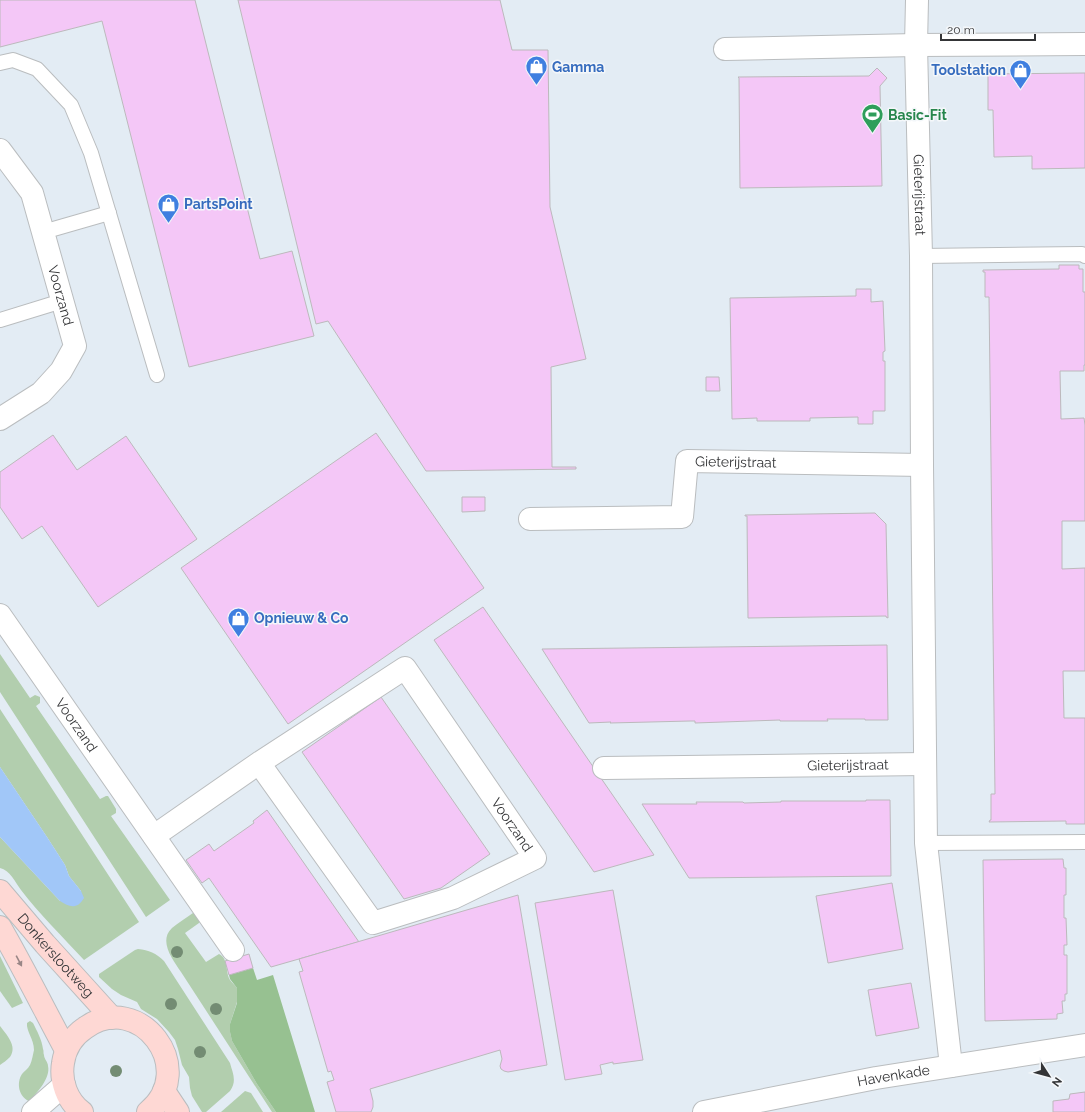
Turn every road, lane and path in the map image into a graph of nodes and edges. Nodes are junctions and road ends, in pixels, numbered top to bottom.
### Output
1 (917, 0) edge
2 (1085, 44) edge
3 (916, 45) junction
4 (725, 49) dead end
5 (0, 64) edge
6 (0, 150) edge
7 (109, 213) junction
8 (43, 232) junction
9 (921, 256) junction
10 (1085, 256) edge
11 (62, 301) junction
12 (0, 320) edge
13 (157, 376) dead end
14 (0, 419) edge
15 (922, 465) junction
16 (530, 519) dead end
17 (0, 615) edge
18 (259, 763) junction
19 (925, 764) junction
20 (604, 768) dead end
21 (154, 836) junction
22 (1085, 842) edge
23 (926, 843) junction
24 (0, 891) edge
25 (0, 927) edge
26 (233, 950) dead end
27 (112, 1018) junction
28 (1085, 1045) edge
29 (66, 1050) junction
30 (951, 1066) junction
31 (64, 1085) junction
32 (164, 1091) junction
33 (32, 1112) edge
34 (82, 1112) edge
35 (148, 1112) edge
36 (178, 1112) edge
37 (704, 1112) edge

1 - 3 street, Gieterijstraat
2 - 3 street
3 - 4 street
3 - 9 street, Gieterijstraat
5 - 7 lane
6 - 8 street, Voorzand
7 - 8 lane
7 - 13 lane
8 - 11 street, Voorzand
9 - 10 lane
9 - 15 street, Gieterijstraat
11 - 12 lane
11 - 14 street, Voorzand
15 - 16 street, Gieterijstraat
15 - 19 street, Gieterijstraat
17 - 21 street, Voorzand
18 - 18 street, Voorzand
18 - 21 street, Voorzand
19 - 20 street, Gieterijstraat
19 - 23 street, Gieterijstraat
21 - 26 street, Voorzand
22 - 23 lane
23 - 30 street, Gieterijstraat
24 - 27 street, Donkerslootweg
25 -> 29 street, Donkerslootweg
27 - 29 street
27 - 32 street
28 - 30 street, Havenkade
29 - 31 street
30 - 37 street, Havenkade
31 - 33 street
31 - 34 street
32 - 35 street
32 - 36 street

